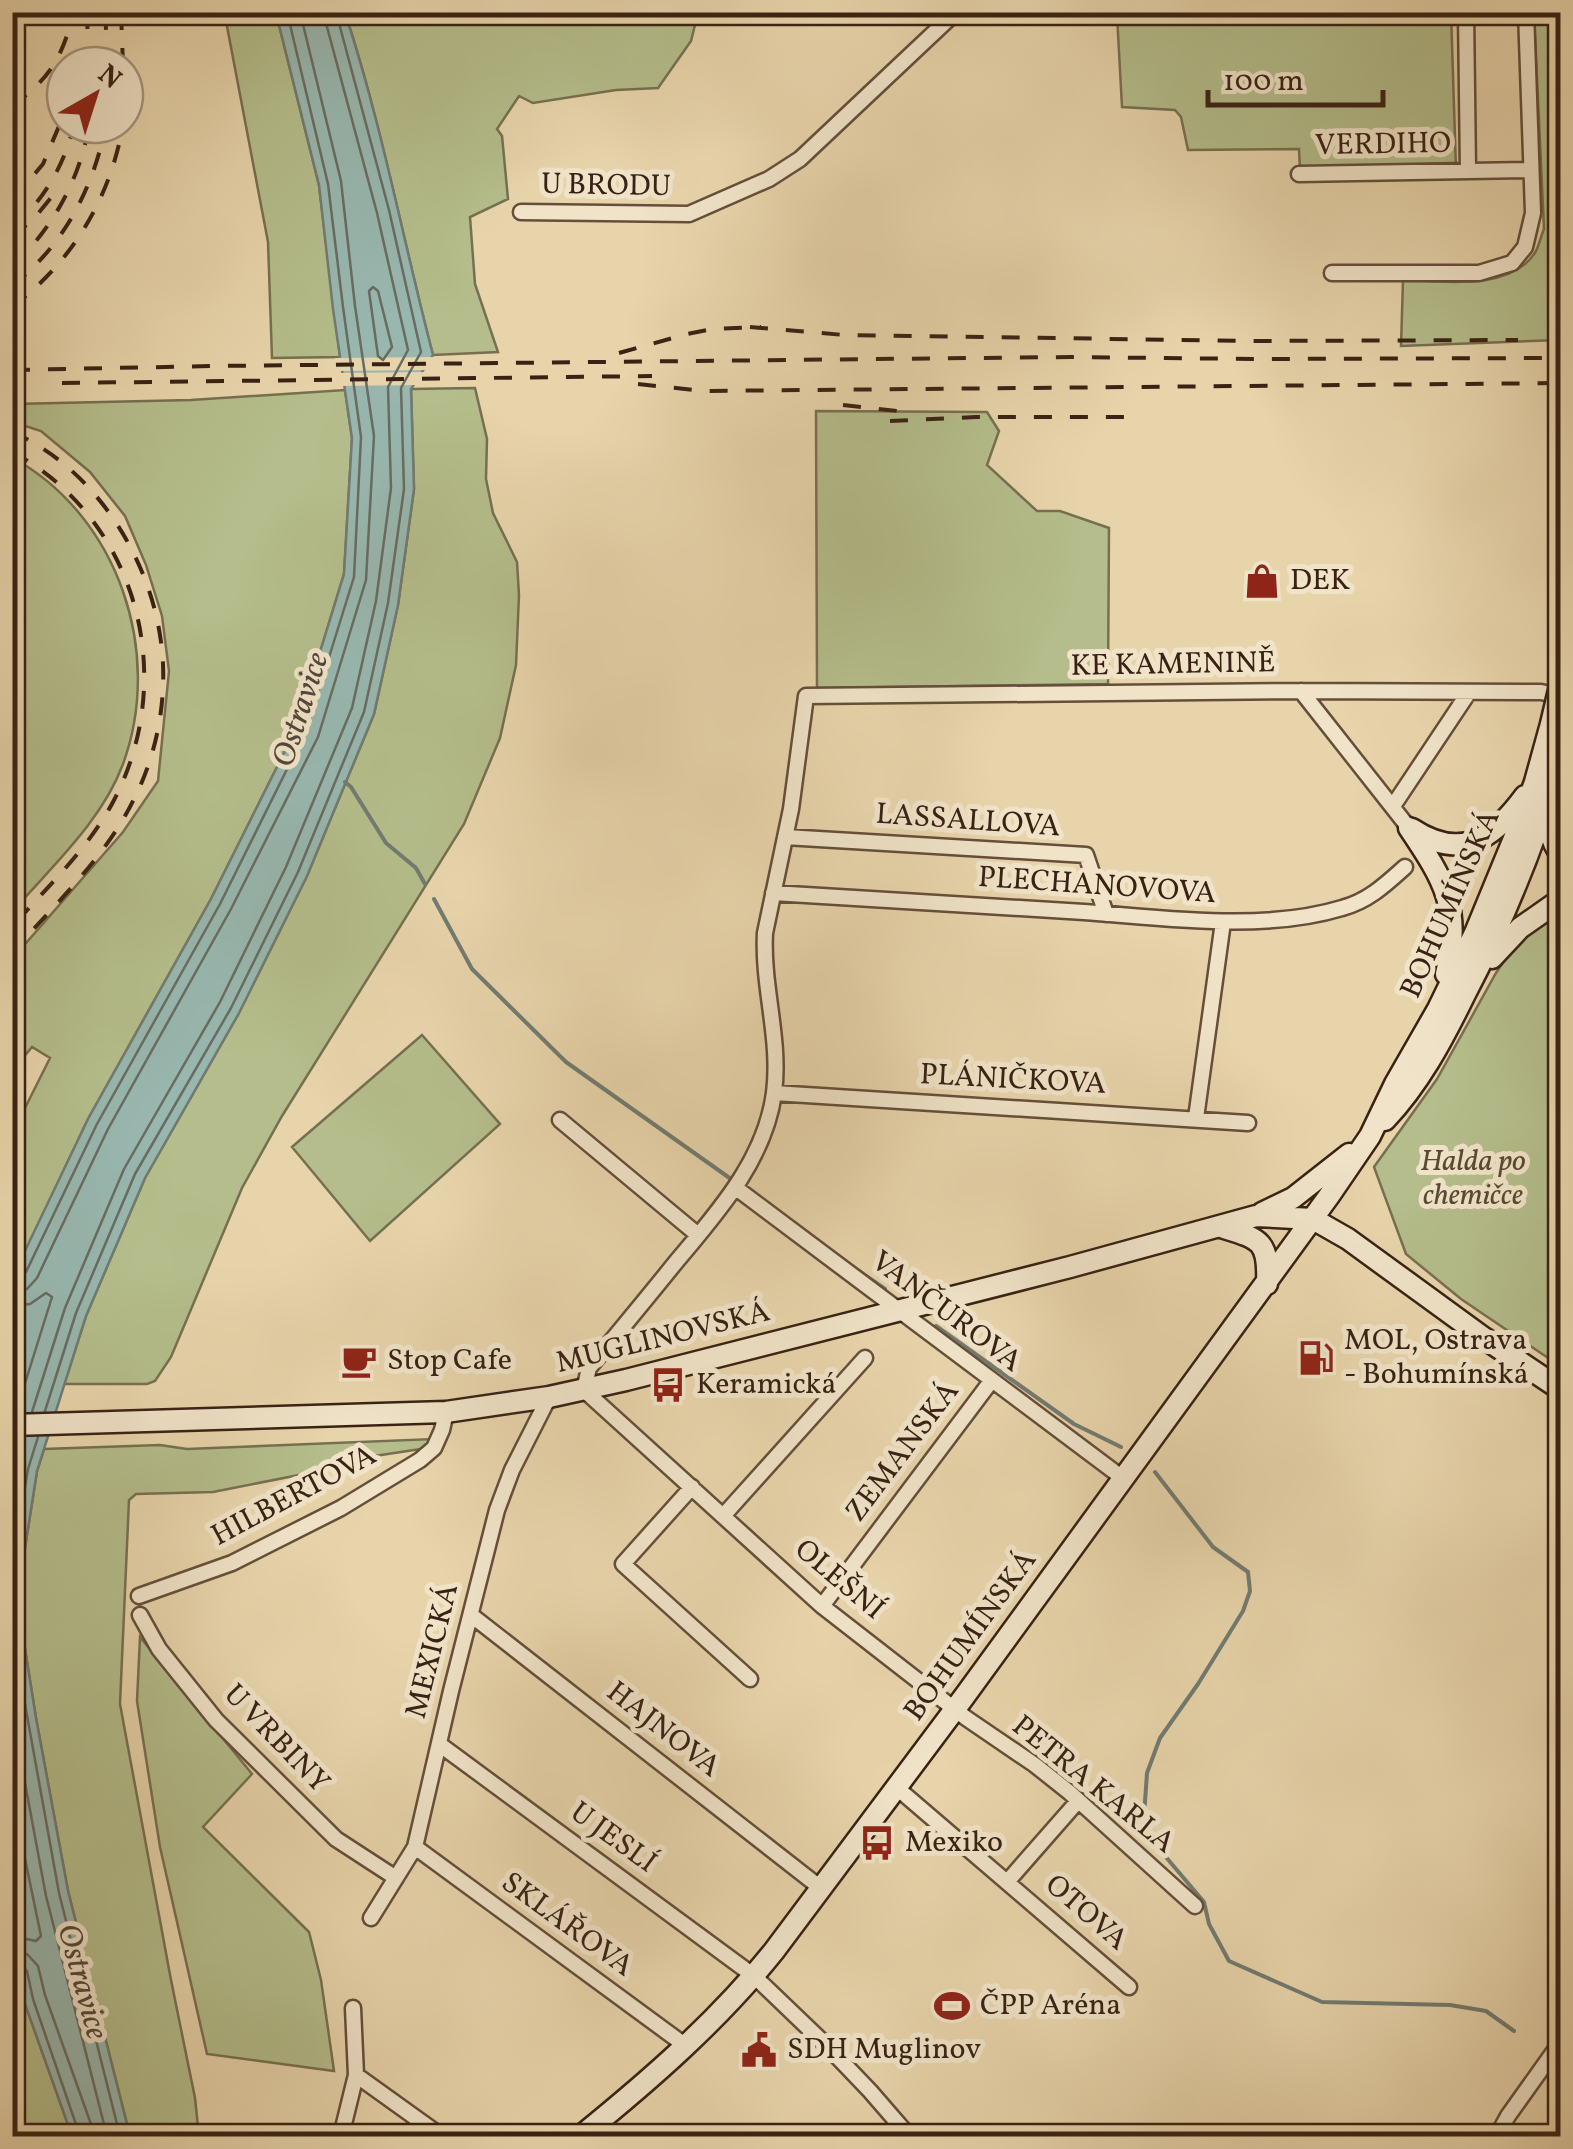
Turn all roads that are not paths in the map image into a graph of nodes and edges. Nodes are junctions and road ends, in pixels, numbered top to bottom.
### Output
1 (956, 12) edge
2 (1466, 12) edge
3 (1526, 12) edge
4 (1531, 170) junction
5 (1468, 172) junction
6 (1299, 174) dead end
7 (521, 212) dead end
8 (1332, 274) dead end
9 (1551, 689) edge
10 (1301, 691) junction
11 (1468, 692) junction
12 (1560, 696) edge
13 (1550, 772) edge
14 (1392, 806) junction
15 (1410, 828) junction
16 (785, 837) junction
17 (1560, 853) edge
18 (1404, 867) dead end
19 (772, 892) junction
20 (1560, 900) edge
21 (1106, 914) junction
22 (1223, 922) junction
23 (1474, 978) junction
24 (1438, 1009) junction
25 (774, 1094) junction
26 (1196, 1118) junction
27 (560, 1120) dead end
28 (1248, 1123) dead end
29 (1370, 1136) junction
30 (736, 1188) junction
31 (1256, 1216) junction
32 (1313, 1219) junction
33 (1221, 1227) junction
34 (698, 1235) junction
35 (1267, 1284) junction
36 (898, 1310) junction
37 (866, 1358) dead end
38 (992, 1380) junction
39 (1560, 1389) edge
40 (584, 1390) junction
41 (548, 1397) junction
42 (446, 1412) junction
43 (12, 1425) edge
44 (1124, 1478) junction
45 (692, 1487) junction
46 (723, 1516) junction
47 (138, 1596) dead end
48 (822, 1606) junction
49 (140, 1614) dead end
50 (470, 1615) junction
51 (750, 1679) dead end
52 (956, 1708) junction
53 (439, 1744) junction
54 (897, 1788) junction
55 (1078, 1801) junction
56 (415, 1848) junction
57 (396, 1878) junction
58 (1007, 1882) junction
59 (822, 1889) junction
60 (1195, 1906) dead end
61 (371, 1918) dead end
62 (754, 1976) junction
63 (1128, 1986) dead end
64 (352, 2008) dead end
65 (1560, 2043) edge
66 (686, 2046) junction
67 (356, 2076) junction
68 (341, 2136) edge
69 (441, 2136) edge
70 (581, 2136) edge
71 (909, 2136) edge
72 (1496, 2136) edge

1 - 7 street, U BRODU
2 - 5 street, VERDIHO
3 - 4 street
4 - 5 street, VERDIHO
4 - 8 street
5 - 6 street, VERDIHO
9 - 11 street, KE KAMENINĚ
9 - 12 street, KE KAMENINĚ
9 - 13 main road, BOHUMÍNSKÁ, bridge
10 - 11 street, KE KAMENINĚ
10 - 14 street
10 - 16 street, KE KAMENINĚ
11 - 14 street
13 - 15 main road
13 - 17 main road
13 - 23 main road, BOHUMÍNSKÁ
13 - 24 main road, BOHUMÍNSKÁ
14 - 15 street
15 - 24 main road
16 - 19 street
16 - 21 street, LASSALLOVA
18 - 22 street, PLECHANOVOVA
19 - 21 street, PLECHANOVOVA
19 - 25 street
20 - 23 main road
21 - 22 street, PLECHANOVOVA
22 - 26 street
23 - 29 main road, BOHUMÍNSKÁ
24 - 29 main road, BOHUMÍNSKÁ
25 - 26 street, PLÁNIČKOVA
25 - 30 street
26 - 28 street, PLÁNIČKOVA
27 - 34 street
29 - 31 main road
29 - 32 main road, BOHUMÍNSKÁ
30 - 34 street
30 - 36 street, VANČUROVA
31 - 32 main road, MUGLINOVSKÁ
31 - 33 main road, MUGLINOVSKÁ
32 - 35 main road, BOHUMÍNSKÁ
32 - 39 main road
33 - 35 main road
33 - 36 main road, MUGLINOVSKÁ
34 - 40 street
35 - 44 main road, BOHUMÍNSKÁ
36 - 38 street, VANČUROVA
36 - 40 main road, MUGLINOVSKÁ
37 - 46 street
38 - 44 street, VANČUROVA
38 - 48 street, ZEMANSKÁ
40 - 41 main road, MUGLINOVSKÁ
40 - 45 street, OLEŠNÍ
41 - 42 main road, MUGLINOVSKÁ
41 - 50 street, MEXICKÁ
42 - 43 main road, MUGLINOVSKÁ
42 - 47 street, HILBERTOVA
44 - 52 main road, BOHUMÍNSKÁ
45 - 46 street, OLEŠNÍ
45 - 51 street
46 - 48 street, OLEŠNÍ
48 - 52 street, OLEŠNÍ
49 - 57 street, U VRBINY
50 - 53 street, MEXICKÁ
50 - 59 street, HAJNOVA
52 - 54 main road, BOHUMÍNSKÁ
52 - 55 street, PETRA KARLA
53 - 56 street, MEXICKÁ
53 - 62 street, U JESLÍ
54 - 58 street, OTOVA
54 - 59 main road, BOHUMÍNSKÁ
55 - 58 street, OTOVA
55 - 60 street, PETRA KARLA
56 - 57 street, MEXICKÁ
56 - 66 street, SKLÁŘOVA
57 - 61 street, MEXICKÁ
58 - 63 street, OTOVA
59 - 62 main road, BOHUMÍNSKÁ
62 - 66 main road, BOHUMÍNSKÁ
62 - 71 street, U JESLÍ
64 - 67 street
65 - 72 street
66 - 70 main road, BOHUMÍNSKÁ
67 - 68 street
67 - 69 street

